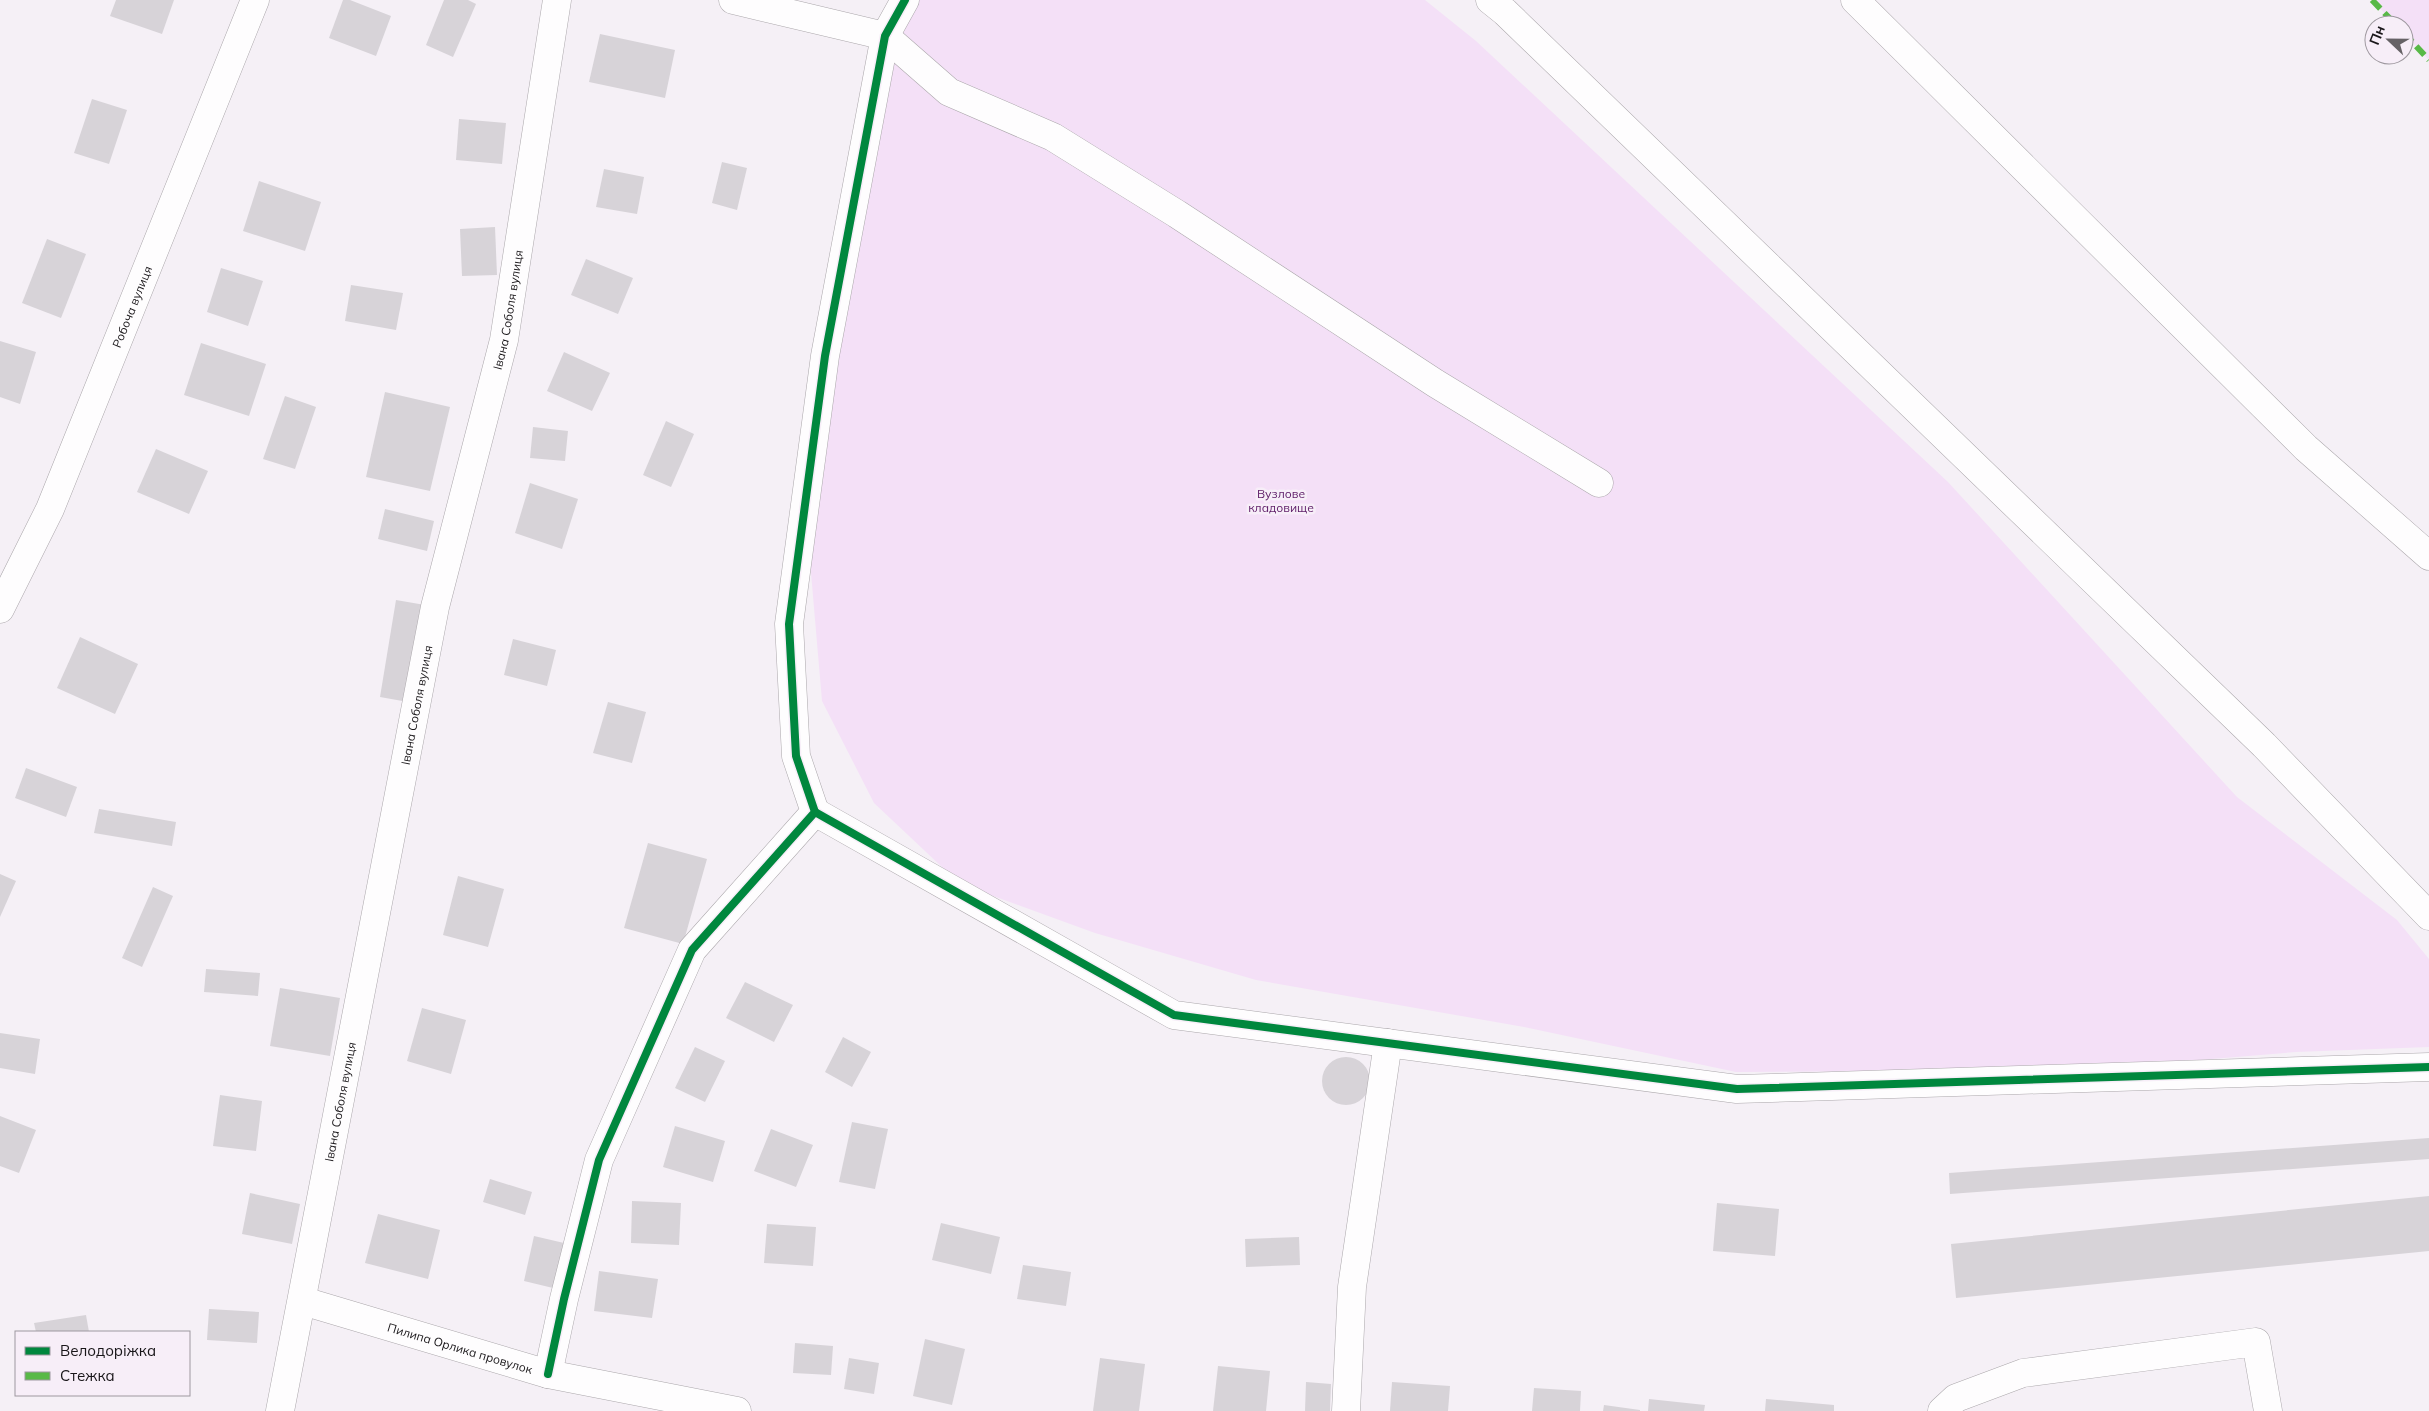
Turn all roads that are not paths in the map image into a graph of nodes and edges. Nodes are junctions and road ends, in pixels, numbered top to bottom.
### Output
1 (256, 0) edge
2 (557, 0) edge
3 (733, 0) edge
4 (905, 0) edge
5 (1490, 0) edge
6 (1855, 0) edge
7 (885, 36) junction
8 (1599, 483) dead end
9 (2429, 556) edge
10 (0, 609) edge
11 (815, 812) junction
12 (2429, 916) edge
13 (1388, 1044) junction
14 (2429, 1067) edge
15 (302, 1301) junction
16 (548, 1374) junction
17 (280, 1411) edge
18 (737, 1411) edge
19 (1346, 1411) edge
20 (1942, 1411) edge
21 (2268, 1411) edge

1 - 10 street, Робоча вулиця
2 - 15 street, Івана Соболя вулиця
3 - 7 street
4 - 7 street
5 - 12 street
6 - 9 street
7 - 8 street
7 - 11 street
11 - 13 street
11 - 16 street
13 - 14 street
13 - 19 street
15 - 16 street, Пилипа Орлика провулок
15 - 17 street, Івана Соболя вулиця
16 - 18 street, Пилипа Орлика провулок
20 - 21 street

